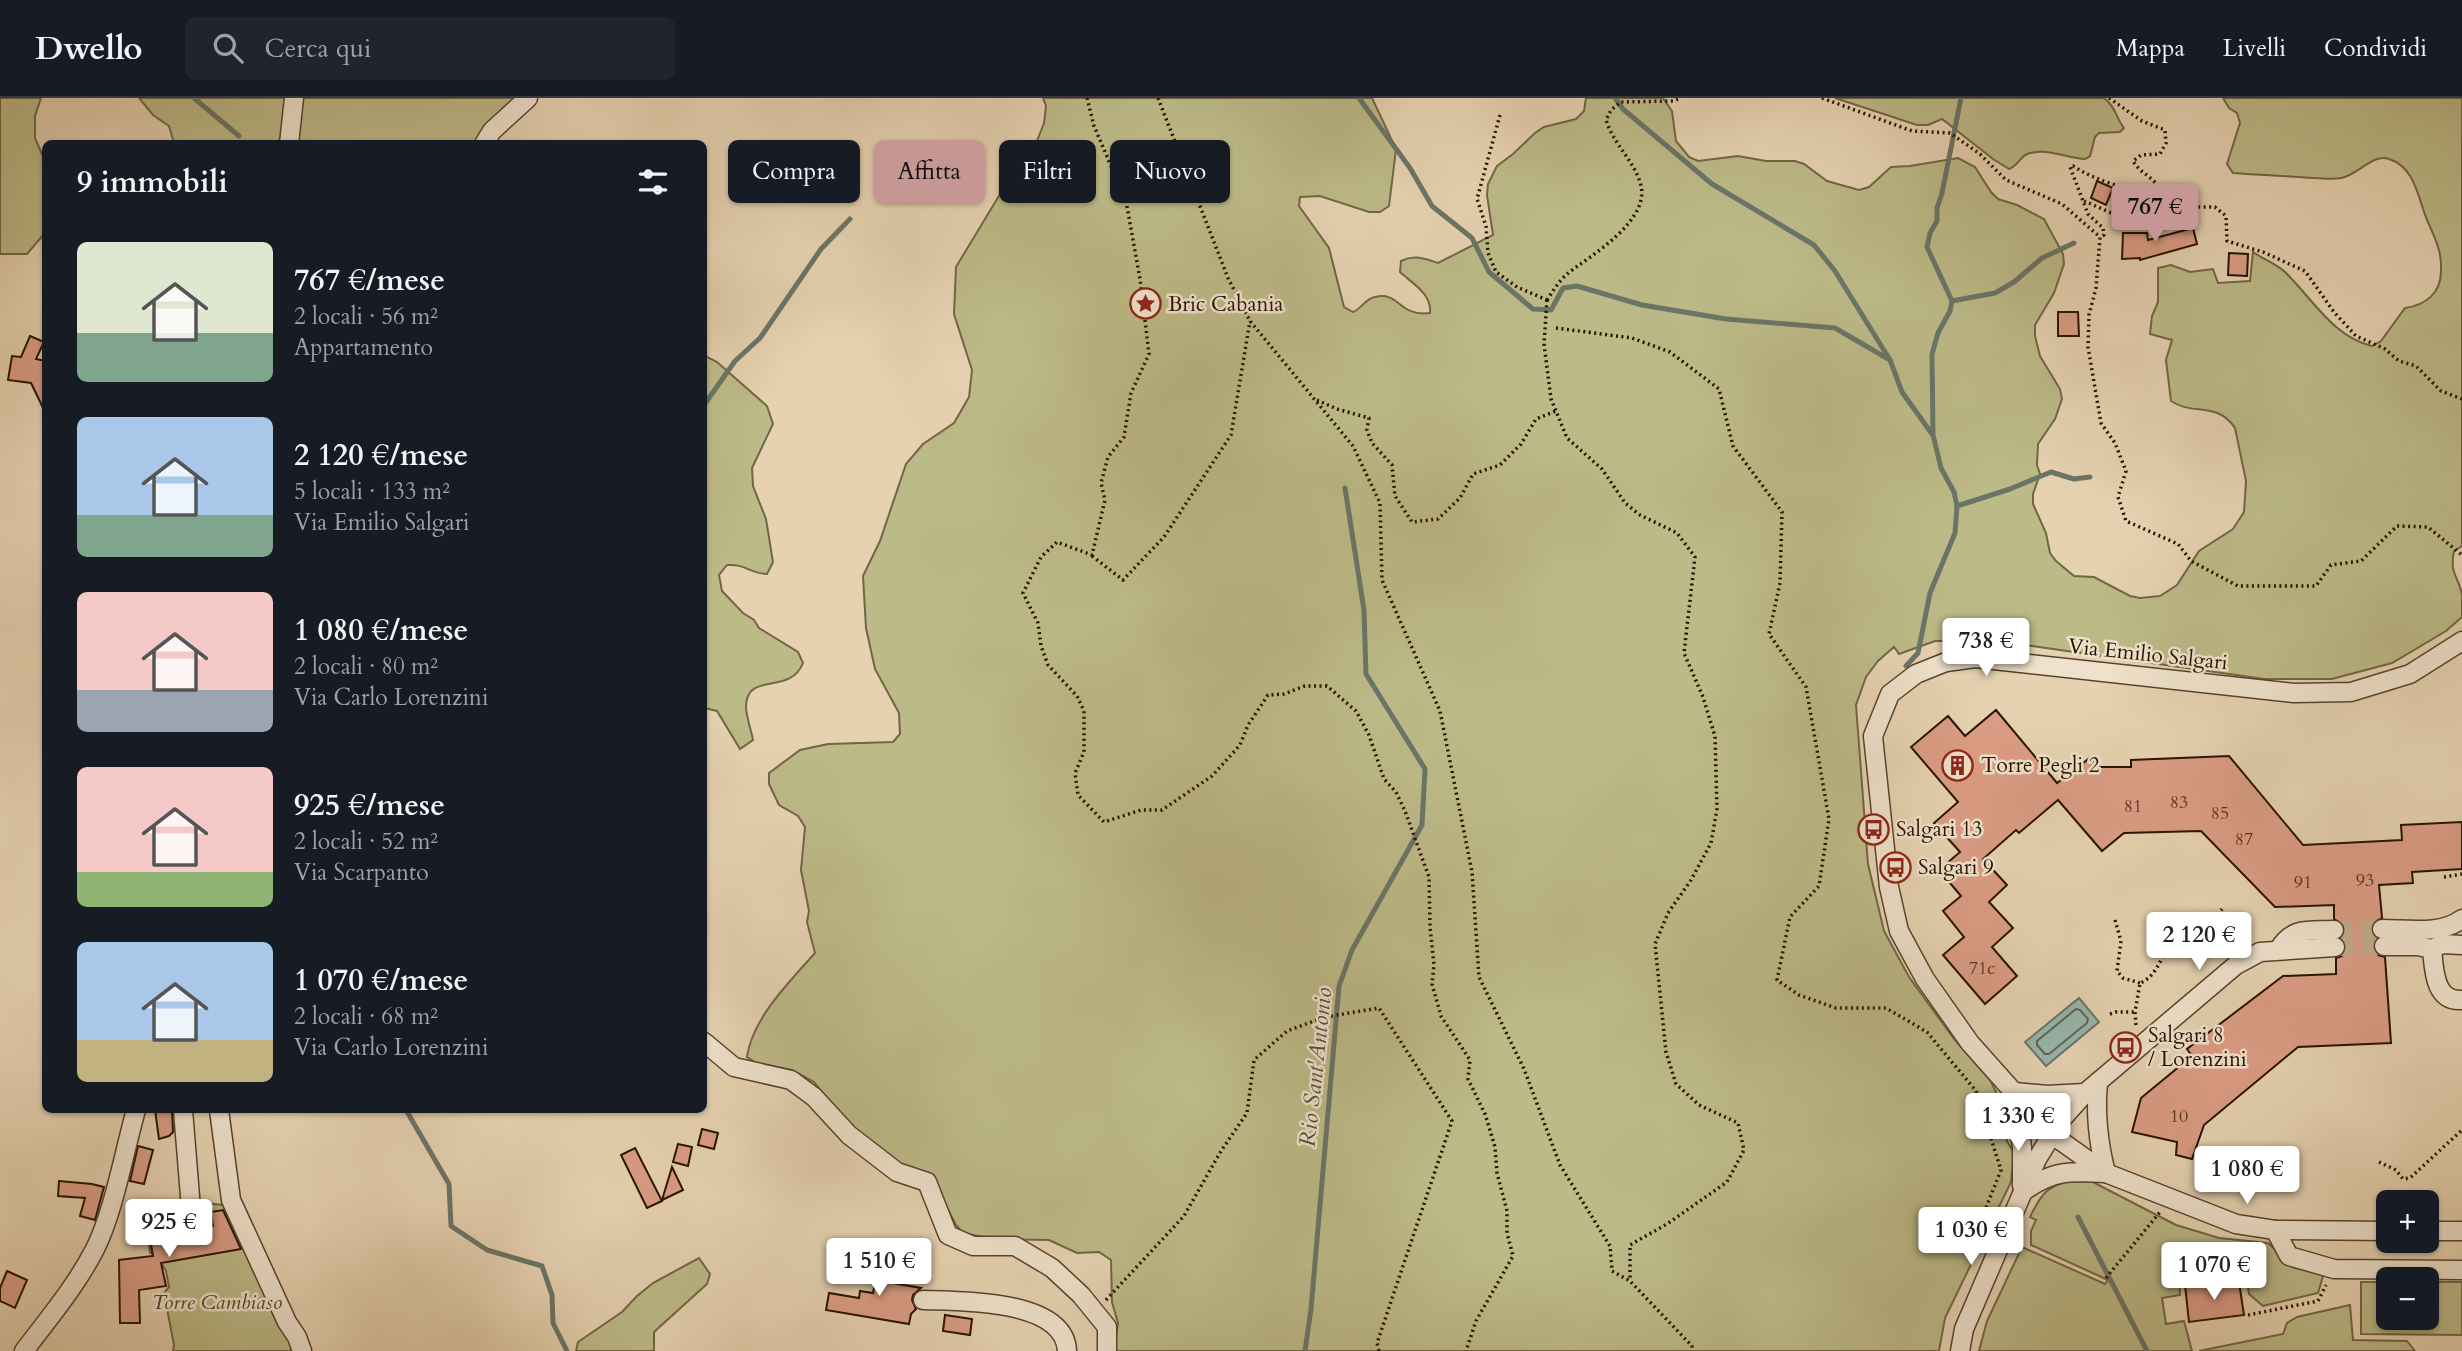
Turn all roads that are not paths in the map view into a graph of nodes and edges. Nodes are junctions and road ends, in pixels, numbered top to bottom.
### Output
1 (294, 98) edge
2 (528, 98) edge
3 (289, 140) edge
4 (486, 140) edge
5 (2462, 641) edge
6 (2462, 919) edge
7 (2335, 939) tunnel mouth
8 (2462, 945) edge
9 (2432, 949) junction
10 (2462, 1000) edge
11 (707, 1044) edge
12 (2092, 1087) junction
13 (2014, 1092) junction
14 (135, 1113) edge
15 (183, 1113) edge
16 (219, 1113) edge
17 (2052, 1134) junction
18 (2106, 1173) junction
19 (2022, 1193) junction
20 (192, 1221) dead end
21 (2275, 1230) junction
22 (2376, 1231) edge
23 (2439, 1231) edge
24 (2462, 1231) edge
25 (2462, 1270) edge
26 (923, 1300) dead end
27 (24, 1351) edge
28 (302, 1351) edge
29 (1067, 1351) edge
30 (1107, 1351) edge
31 (1960, 1351) edge

1 - 3 street
2 - 4 street
5 - 13 street, Via Emilio Salgari
6 - 9 street
7 - 12 street
8 - 9 street
9 - 10 street
11 - 30 street
12 - 13 street
12 - 17 street
12 - 18 street
13 - 17 street, Via Emilio Salgari
13 - 19 street
14 - 27 street
15 - 20 street
16 - 28 street
17 - 18 street, Via Emilio Salgari
17 - 19 street
18 - 19 street
18 - 21 street
19 - 31 street
21 - 22 street
21 - 25 street
23 - 24 street
26 - 29 street

